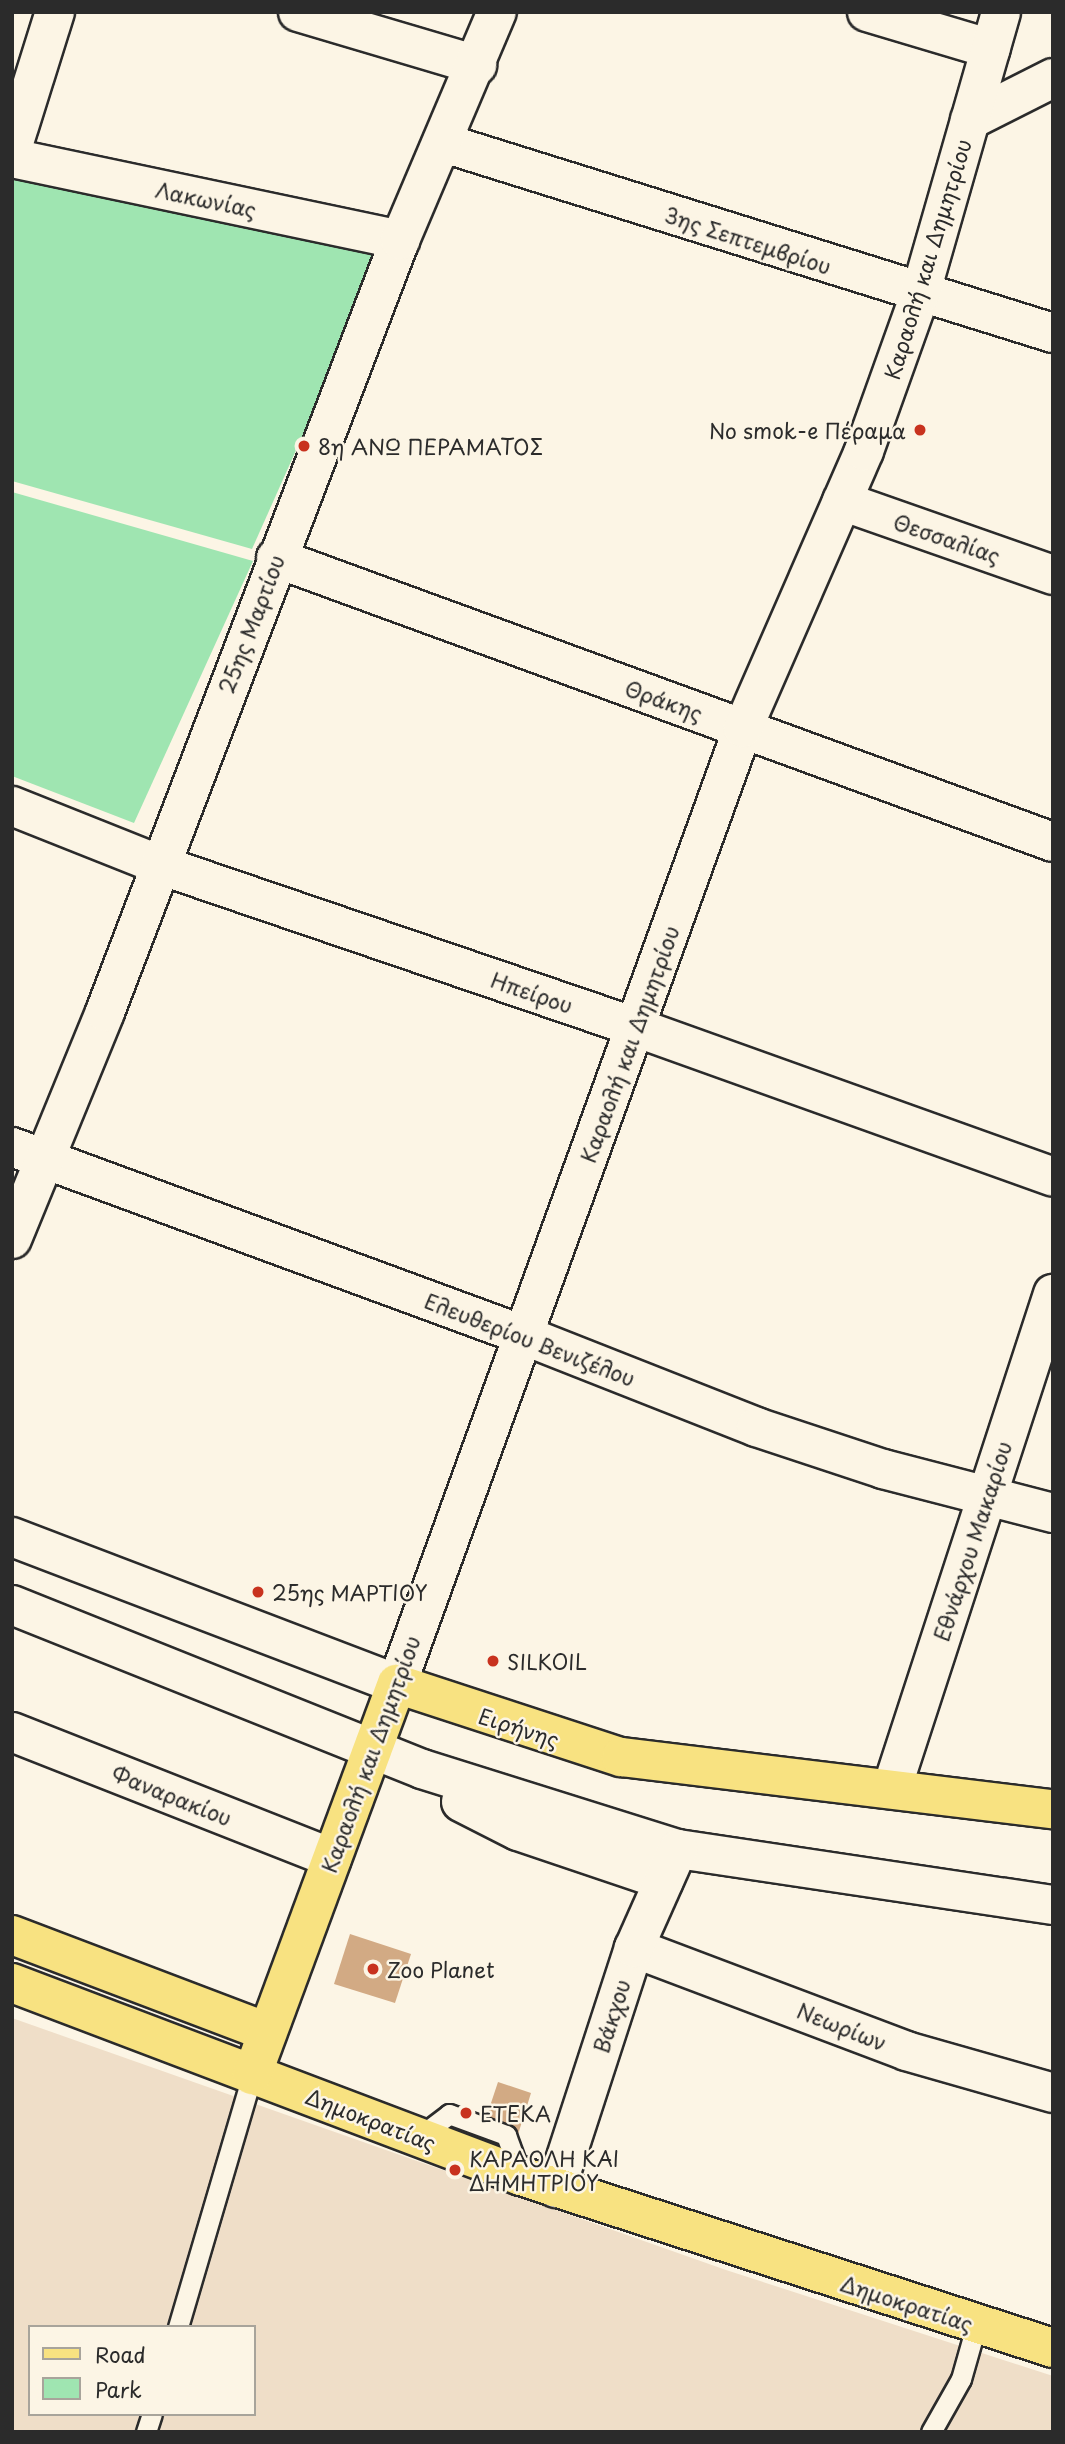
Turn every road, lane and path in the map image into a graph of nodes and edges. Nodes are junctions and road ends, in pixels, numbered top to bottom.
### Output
1 (55, 12) edge
2 (298, 12) edge
3 (497, 12) edge
4 (867, 12) edge
5 (1001, 12) edge
6 (991, 48) junction
7 (477, 65) junction
8 (1053, 78) edge
9 (970, 120) junction
10 (444, 143) junction
11 (12, 149) edge
12 (12, 158) edge
13 (400, 240) junction
14 (920, 295) junction
15 (1053, 333) edge
16 (842, 501) junction
17 (275, 558) junction
18 (1053, 575) edge
19 (743, 728) junction
20 (12, 806) edge
21 (1053, 842) edge
22 (160, 865) junction
23 (635, 1027) junction
24 (28, 1153) edge
25 (1053, 1177) edge
26 (12, 1239) edge
27 (1053, 1294) edge
28 (523, 1335) junction
29 (986, 1497) junction
30 (1053, 1513) edge
31 (12, 1537) edge
32 (12, 1605) edge
33 (397, 1684) junction
34 (12, 1732) edge
35 (372, 1748) junction
36 (892, 1788) junction
37 (1053, 1809) edge
38 (332, 1858) junction
39 (671, 1864) junction
40 (1053, 1905) edge
41 (12, 1935) edge
42 (634, 1948) junction
43 (12, 1983) edge
44 (267, 2032) junction
45 (252, 2075) junction
46 (1053, 2094) edge
47 (538, 2182) junction
48 (179, 2325) edge
49 (976, 2326) junction
50 (1053, 2348) edge
51 (931, 2432) edge

1 - 11 street
2 - 7 street
3 - 7 street, 25ης Μαρτίου
4 - 6 street
5 - 6 street, Καραολή και Δημητρίου
6 - 9 street, Καραολή και Δημητρίου
7 - 10 street, 25ης Μαρτίου
8 - 9 street
9 - 14 street, Καραολή και Δημητρίου
10 - 13 street, 25ης Μαρτίου
10 - 14 street, 3ης Σεπτεμβρίου
12 - 13 street, Λακωνίας
13 - 17 street, 25ης Μαρτίου
14 - 15 street, 3ης Σεπτεμβρίου
14 - 16 street, Καραολή και Δημητρίου
16 - 18 street, Θεσσαλίας
16 - 19 street, Καραολή και Δημητρίου
17 - 19 street, Θράκης
17 - 22 street, 25ης Μαρτίου
19 - 21 street, Θράκης
19 - 23 street, Καραολή και Δημητρίου
20 - 22 street, Ηπείρου
22 - 23 street, Ηπείρου
22 - 24 street, 25ης Μαρτίου
23 - 25 street, Ηπείρου
23 - 28 street, Καραολή και Δημητρίου
24 - 26 street, 25ης Μαρτίου
24 - 28 street, Ελευθερίου Βενιζέλου
27 - 29 street, Εθνάρχου Μακαρίου
28 - 29 street, Ελευθερίου Βενιζέλου
28 - 33 street, Καραολή και Δημητρίου
29 - 30 street, Ελευθερίου Βενιζέλου
29 - 36 street, Εθνάρχου Μακαρίου
31 - 33 street, Ειρήνης
32 - 35 street
33 - 35 main road, Καραολή και Δημητρίου
33 - 36 main road, Ειρήνης
34 - 38 street, Φαναρακίου
35 - 38 main road, Καραολή και Δημητρίου
35 - 39 street
36 - 37 main road, Ειρήνης
38 - 44 main road, Καραολή και Δημητρίου
39 - 40 street
39 - 42 street, Βάκχου
41 - 44 main road
42 - 46 street, Νεωρίων
42 - 47 street, Βάκχου
43 - 45 main road, Δημοκρατίας
44 - 45 main road, Καραολή και Δημητρίου
45 - 47 main road, Δημοκρατίας
45 - 48 lane
47 - 49 main road, Δημοκρατίας
49 - 50 main road, Δημοκρατίας
49 - 51 lane

